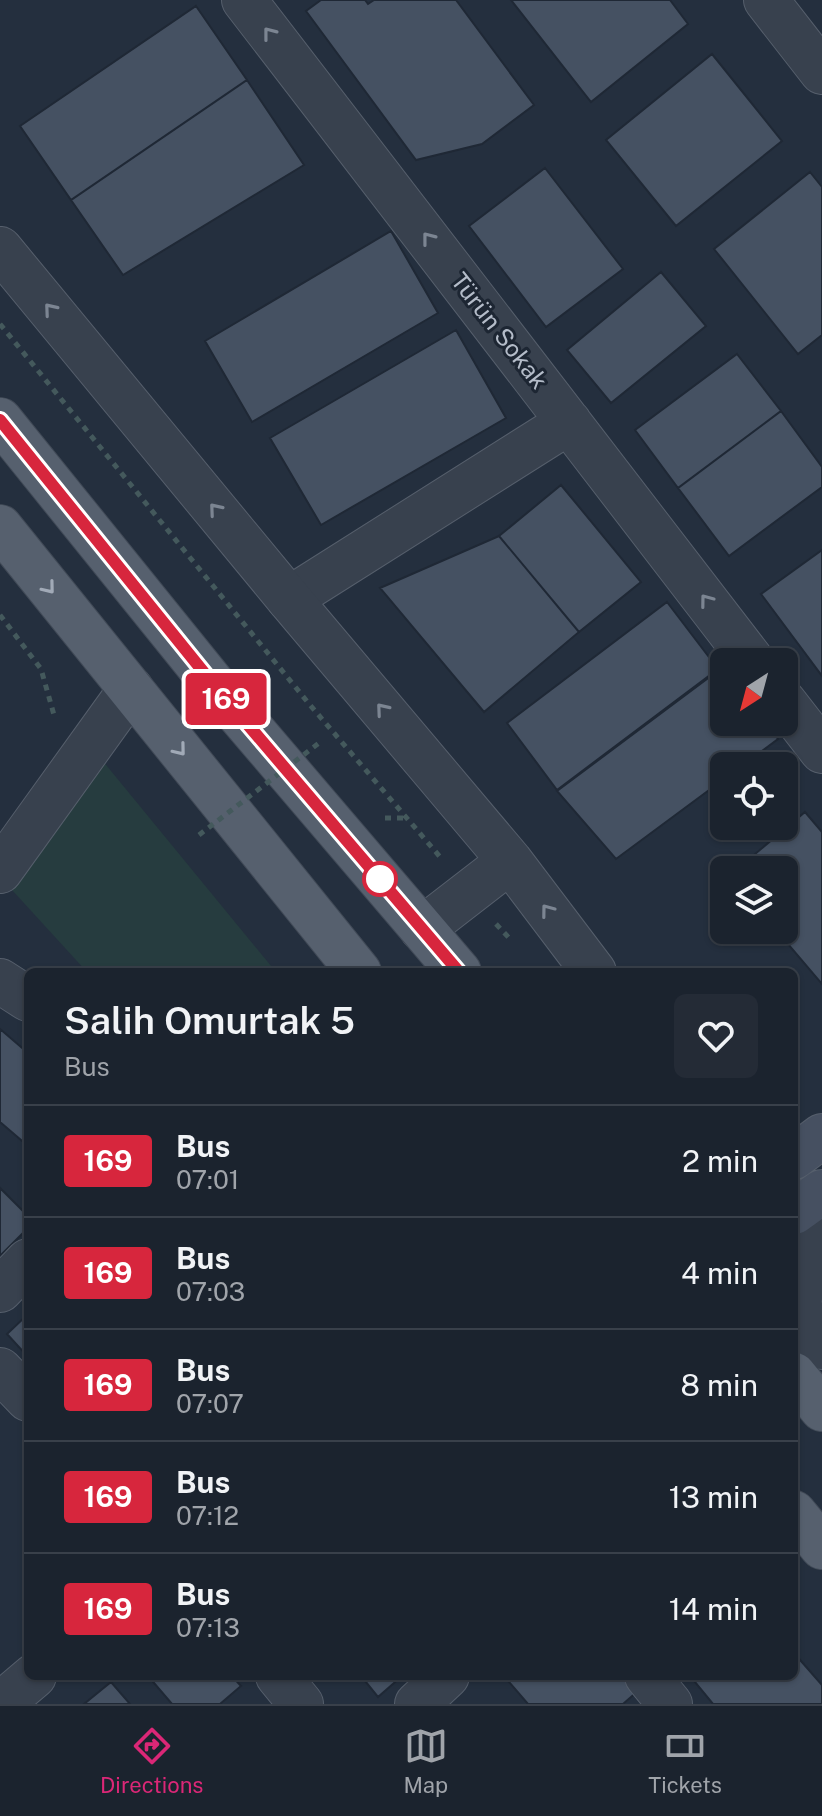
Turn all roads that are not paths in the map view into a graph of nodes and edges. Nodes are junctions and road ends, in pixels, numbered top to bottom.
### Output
1 (244, 0) edge
2 (766, 0) edge
3 (822, 72) edge
4 (0, 249) edge
5 (0, 420) edge
6 (569, 422) junction
7 (0, 527) edge
8 (289, 599) junction
9 (742, 648) edge
10 (131, 689) junction
11 (798, 720) edge
12 (822, 751) edge
13 (510, 861) junction
14 (0, 871) edge
15 (422, 929) junction
16 (356, 968) edge
17 (456, 968) edge
18 (591, 968) edge
19 (0, 981) edge
20 (24, 996) edge
21 (822, 1192) edge
22 (822, 1205) edge
23 (798, 1209) edge
24 (24, 1265) edge
25 (0, 1290) edge
26 (822, 1347) edge
27 (0, 1370) edge
28 (798, 1380) edge
29 (24, 1395) edge
30 (822, 1409) edge
31 (798, 1518) edge
32 (822, 1547) edge
33 (29, 1680) edge
34 (281, 1680) edge
35 (443, 1680) edge
36 (650, 1680) edge
37 (1, 1704) edge
38 (301, 1704) edge
39 (417, 1704) edge
40 (670, 1704) edge

6 -> 1 street, Türün Sokak
2 - 3 street
8 -> 4 street
5 - 15 main road
6 - 8 street
9 -> 6 street, Türün Sokak
7 -> 10 main road
13 -> 8 street
10 - 14 street
10 -> 16 main road
11 - 12 street
13 - 15 street
18 -> 13 street
15 - 17 main road
19 - 20 street
21 - 23 main road
22 - 26 street
24 - 25 street
27 - 29 street
28 - 30 main road
31 - 32 main road
33 - 37 street
34 - 38 street
35 - 39 street
36 - 40 street

